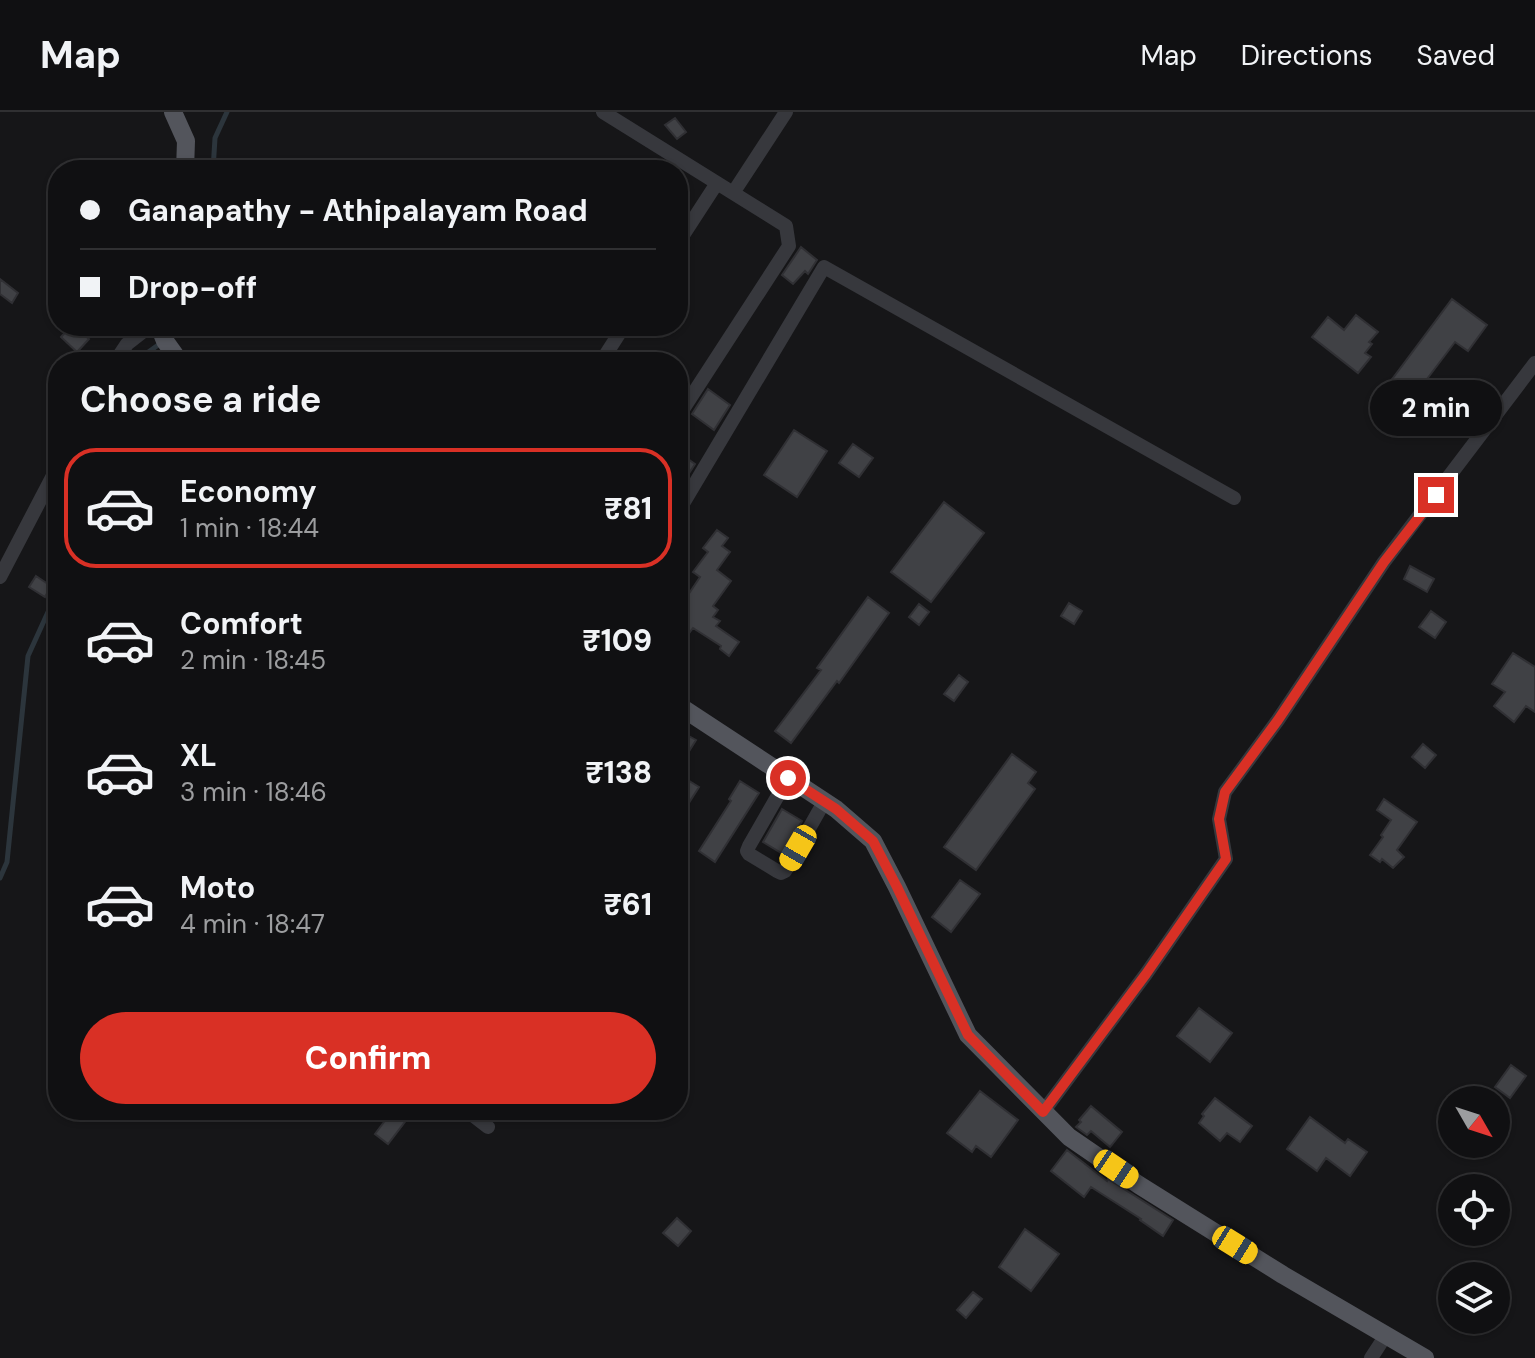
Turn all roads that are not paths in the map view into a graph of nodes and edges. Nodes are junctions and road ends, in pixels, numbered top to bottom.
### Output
1 (173, 112) edge
2 (603, 112) edge
3 (786, 112) edge
4 (185, 160) edge
5 (680, 160) edge
6 (688, 165) edge
7 (717, 183) junction
8 (733, 193) junction
9 (688, 228) edge
10 (137, 336) edge
11 (122, 352) edge
12 (1535, 363) edge
13 (688, 402) edge
14 (48, 485) edge
15 (688, 495) edge
16 (1234, 498) dead end
17 (0, 577) edge
18 (688, 712) edge
19 (788, 778) junction
20 (824, 802) junction
21 (1043, 1112) junction
22 (479, 1120) edge
23 (488, 1127) dead end
24 (1386, 1335) junction
25 (1371, 1358) edge
26 (1425, 1358) edge

1 - 4 main road
2 - 5 street
3 - 8 street
6 - 7 street
7 - 8 street
7 - 9 street
8 - 13 street
10 - 11 street
12 - 21 street
14 - 17 street
15 - 16 street
18 - 19 main road
19 - 20 main road
19 - 20 street
20 - 21 main road
21 - 24 main road
22 - 23 street
24 - 25 street
24 - 26 main road

